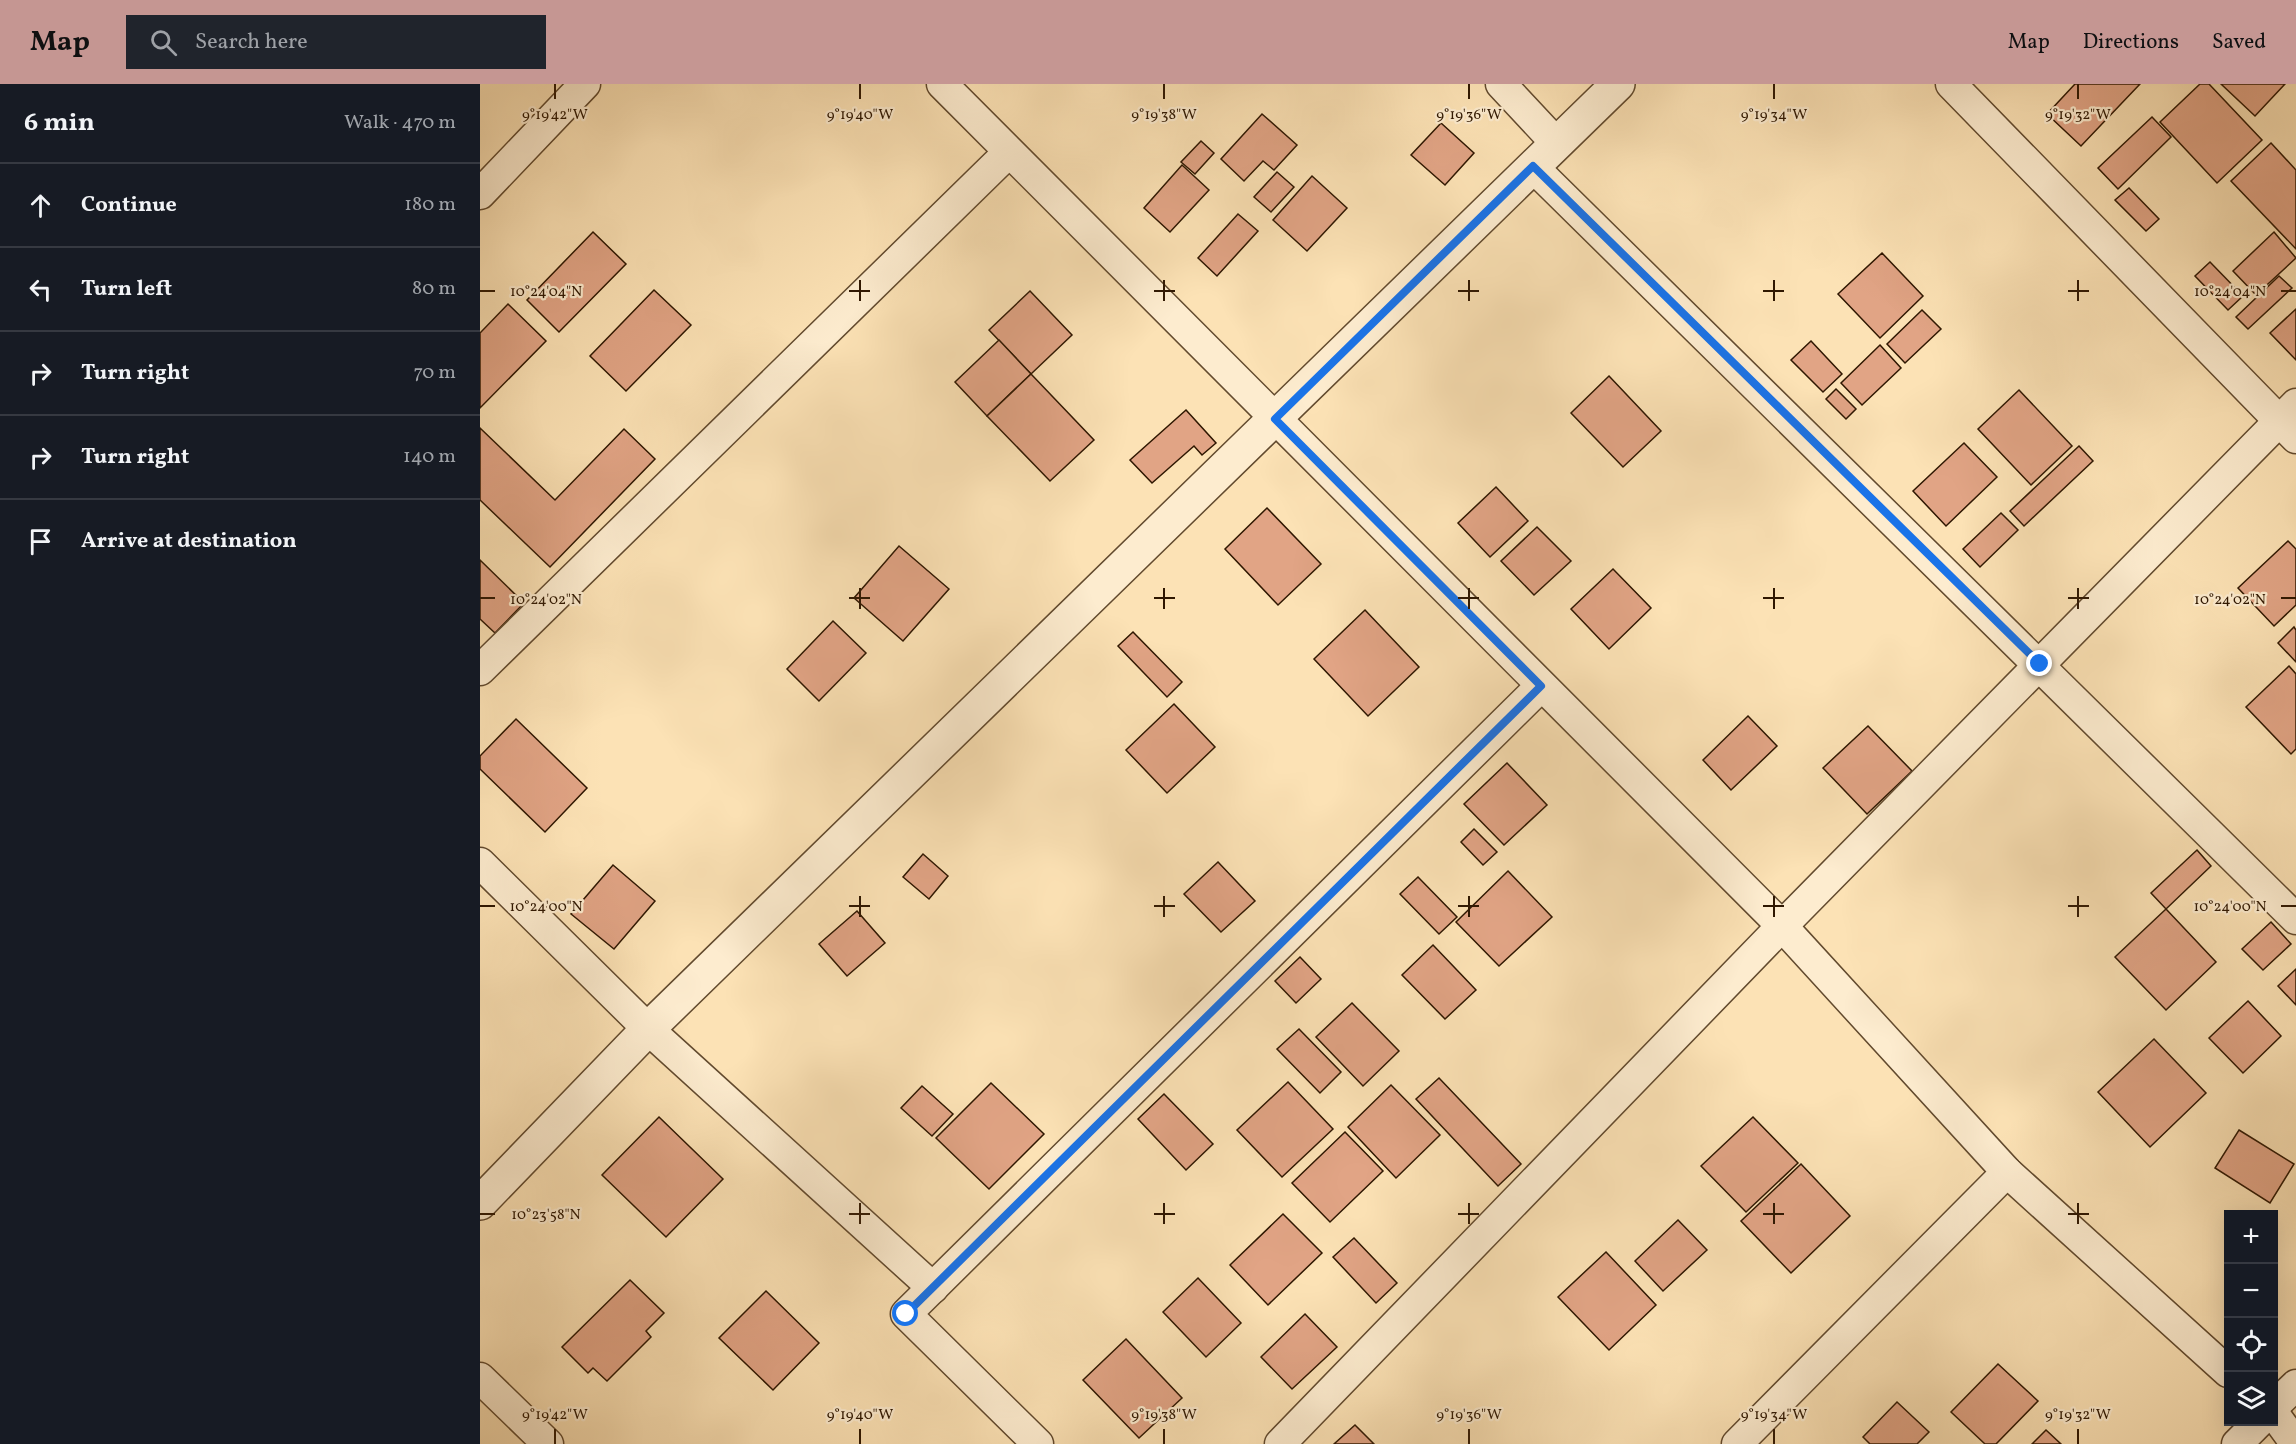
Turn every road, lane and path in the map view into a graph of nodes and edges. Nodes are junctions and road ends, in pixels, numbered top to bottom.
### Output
1 (585, 84) edge
2 (942, 84) edge
3 (1501, 84) edge
4 (1618, 84) edge
5 (1951, 84) edge
6 (1557, 144) junction
7 (1009, 152) junction
8 (1533, 166) junction
9 (480, 194) edge
10 (1275, 419) junction
11 (2290, 421) edge
12 (2040, 664) junction
13 (480, 670) edge
14 (1541, 686) junction
15 (480, 863) edge
16 (2296, 920) edge
17 (1782, 926) junction
18 (648, 1029) junction
19 (2007, 1172) junction
20 (480, 1203) edge
21 (933, 1288) junction
22 (2224, 1367) edge
23 (480, 1378) edge
24 (2296, 1385) edge
25 (2278, 1402) edge
26 (2278, 1419) edge
27 (2255, 1426) edge
28 (548, 1444) edge
29 (1038, 1444) edge
30 (1280, 1444) edge
31 (1737, 1444) edge
32 (2237, 1444) edge
33 (2296, 1444) edge

1 - 9 street
2 - 7 street
3 - 6 street
4 - 6 street
5 - 11 street
6 - 8 street
7 - 10 street
7 - 13 street
8 - 10 street
8 - 12 street
10 - 14 street
10 - 18 street
11 - 12 street
12 - 16 street
12 - 17 street
14 - 17 street
14 - 21 street
15 - 18 street
17 - 19 street
17 - 30 street
18 - 20 street
18 - 21 street
19 - 22 street
19 - 31 street
21 - 29 street
23 - 28 street
24 - 25 street
26 - 33 street
27 - 32 street

